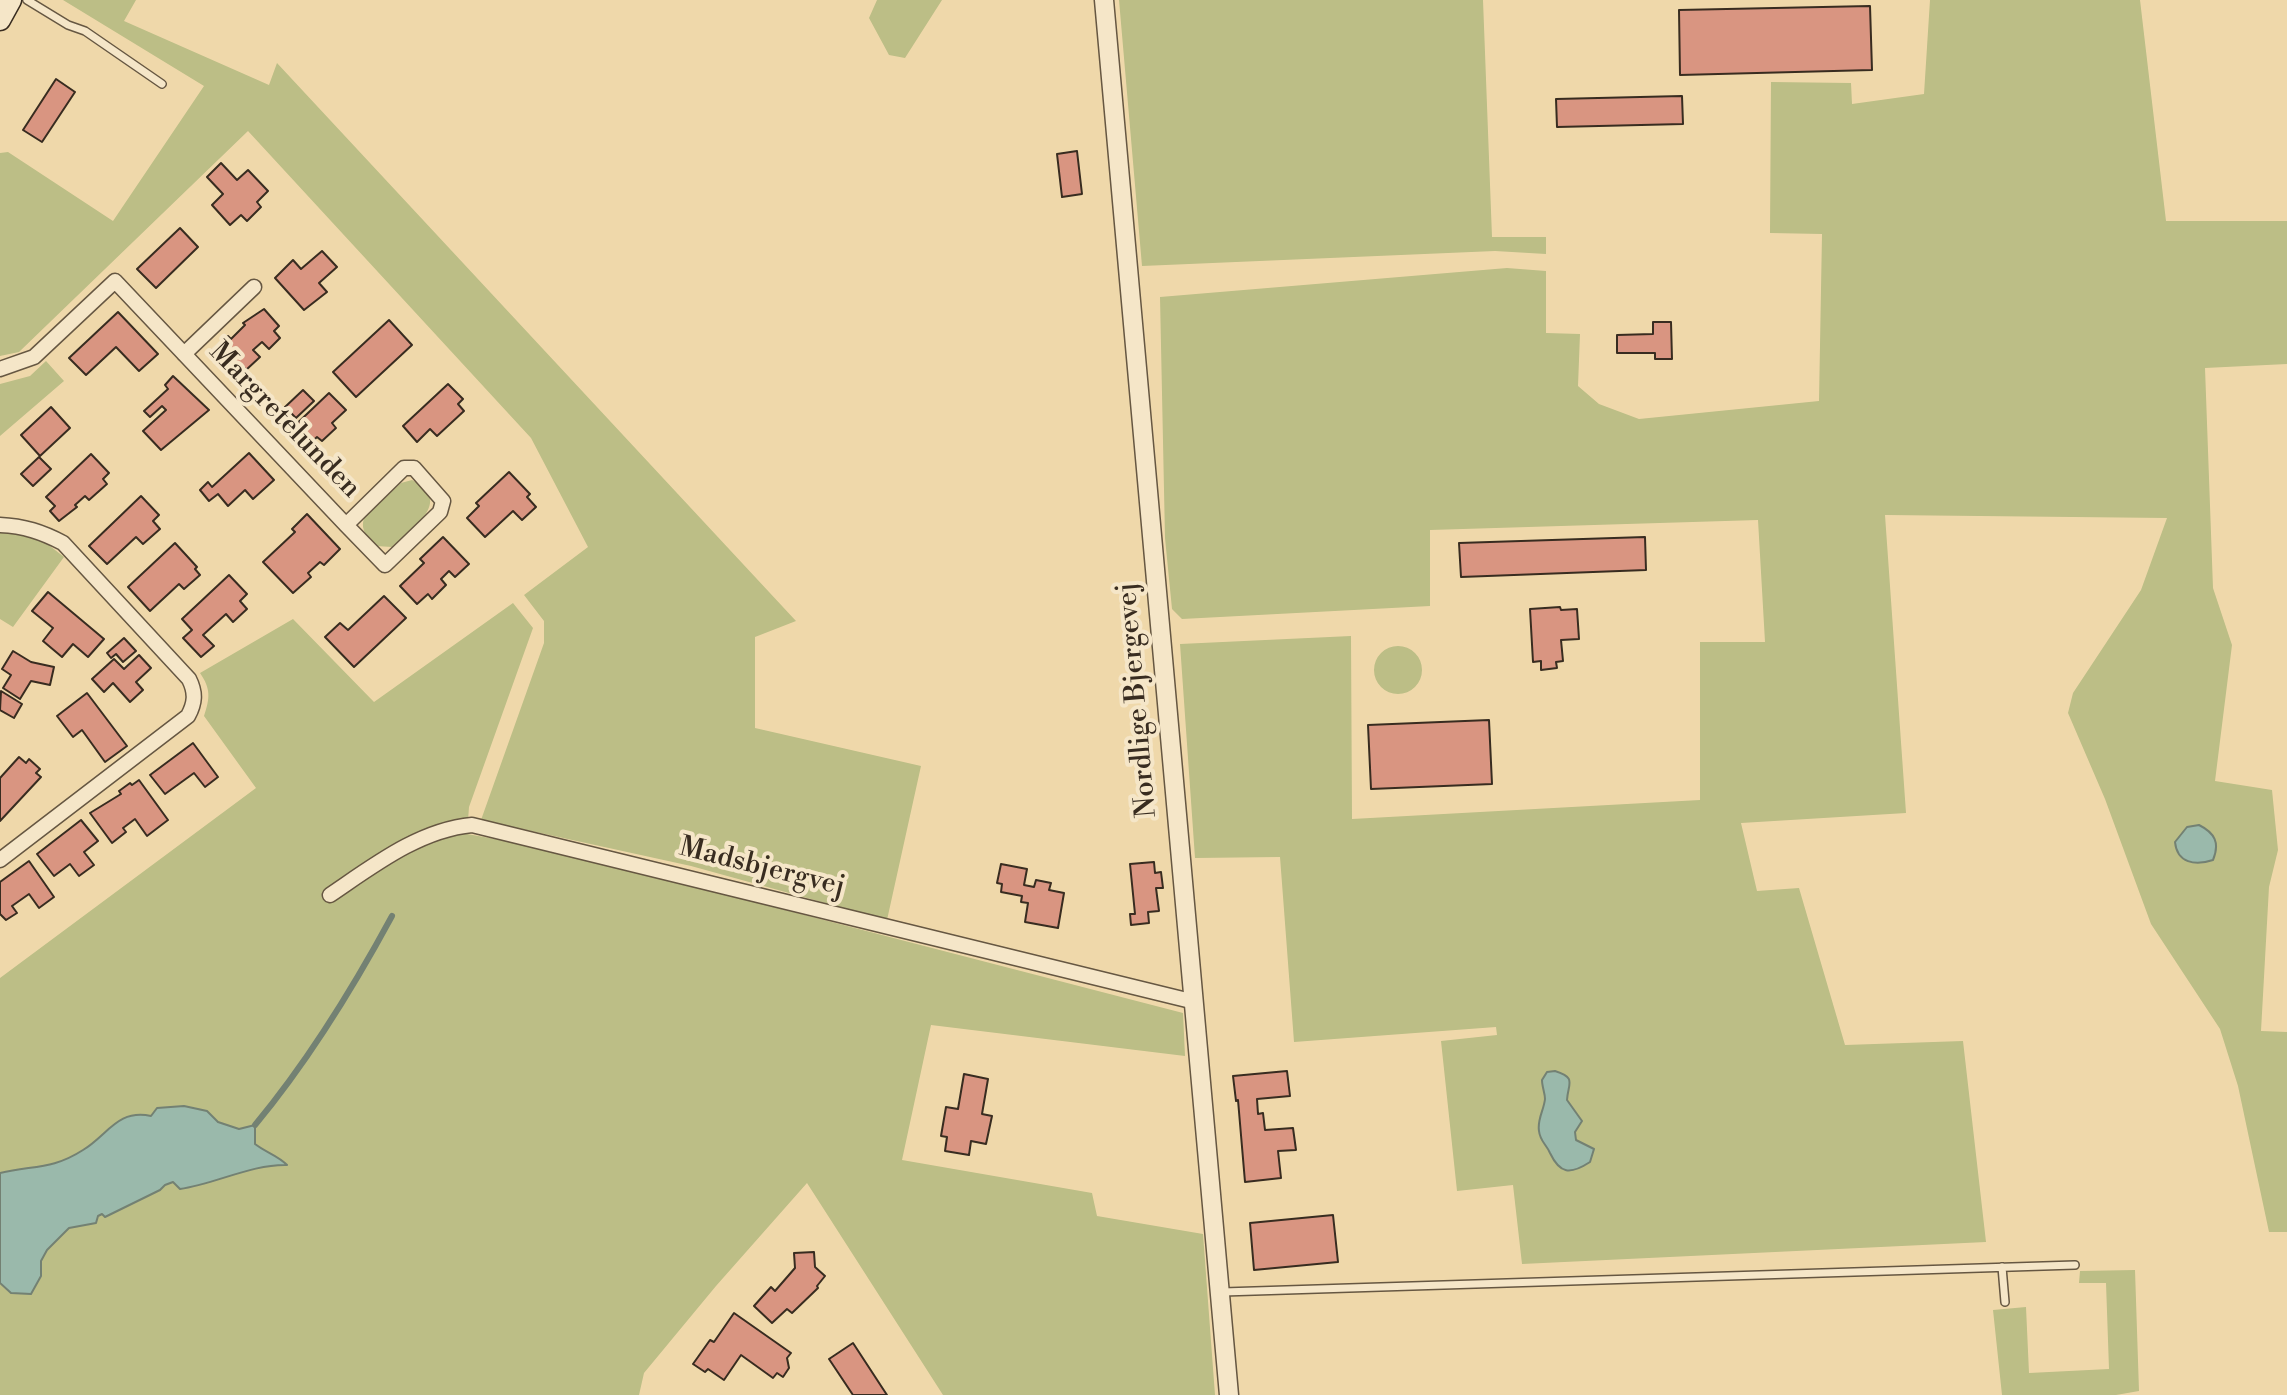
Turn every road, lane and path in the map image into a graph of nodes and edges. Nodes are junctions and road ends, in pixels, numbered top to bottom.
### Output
1 (11, 0) edge
2 (27, 0) edge
3 (1104, 0) edge
4 (0, 20) edge
5 (162, 84) dead end
6 (254, 287) dead end
7 (184, 354) junction
8 (0, 369) edge
9 (0, 525) edge
10 (346, 525) junction
11 (0, 860) edge
12 (330, 895) dead end
13 (1195, 1002) junction
14 (2075, 1265) dead end
15 (2002, 1267) junction
16 (1221, 1292) junction
17 (2005, 1302) dead end
18 (1229, 1395) edge

1 - 4 main road
2 - 5 lane
3 - 13 street, Nordlige Bjergevej
6 - 7 street, Margretelunden
7 - 8 street, Margretelunden
7 - 10 street, Margretelunden
9 - 11 street
10 - 10 street, Margretelunden
12 - 13 street, Madsbjergvej
13 - 16 street, Nordlige Bjergevej
14 - 15 lane
15 - 16 lane
15 - 17 lane
16 - 18 street, Nordlige Bjergevej

